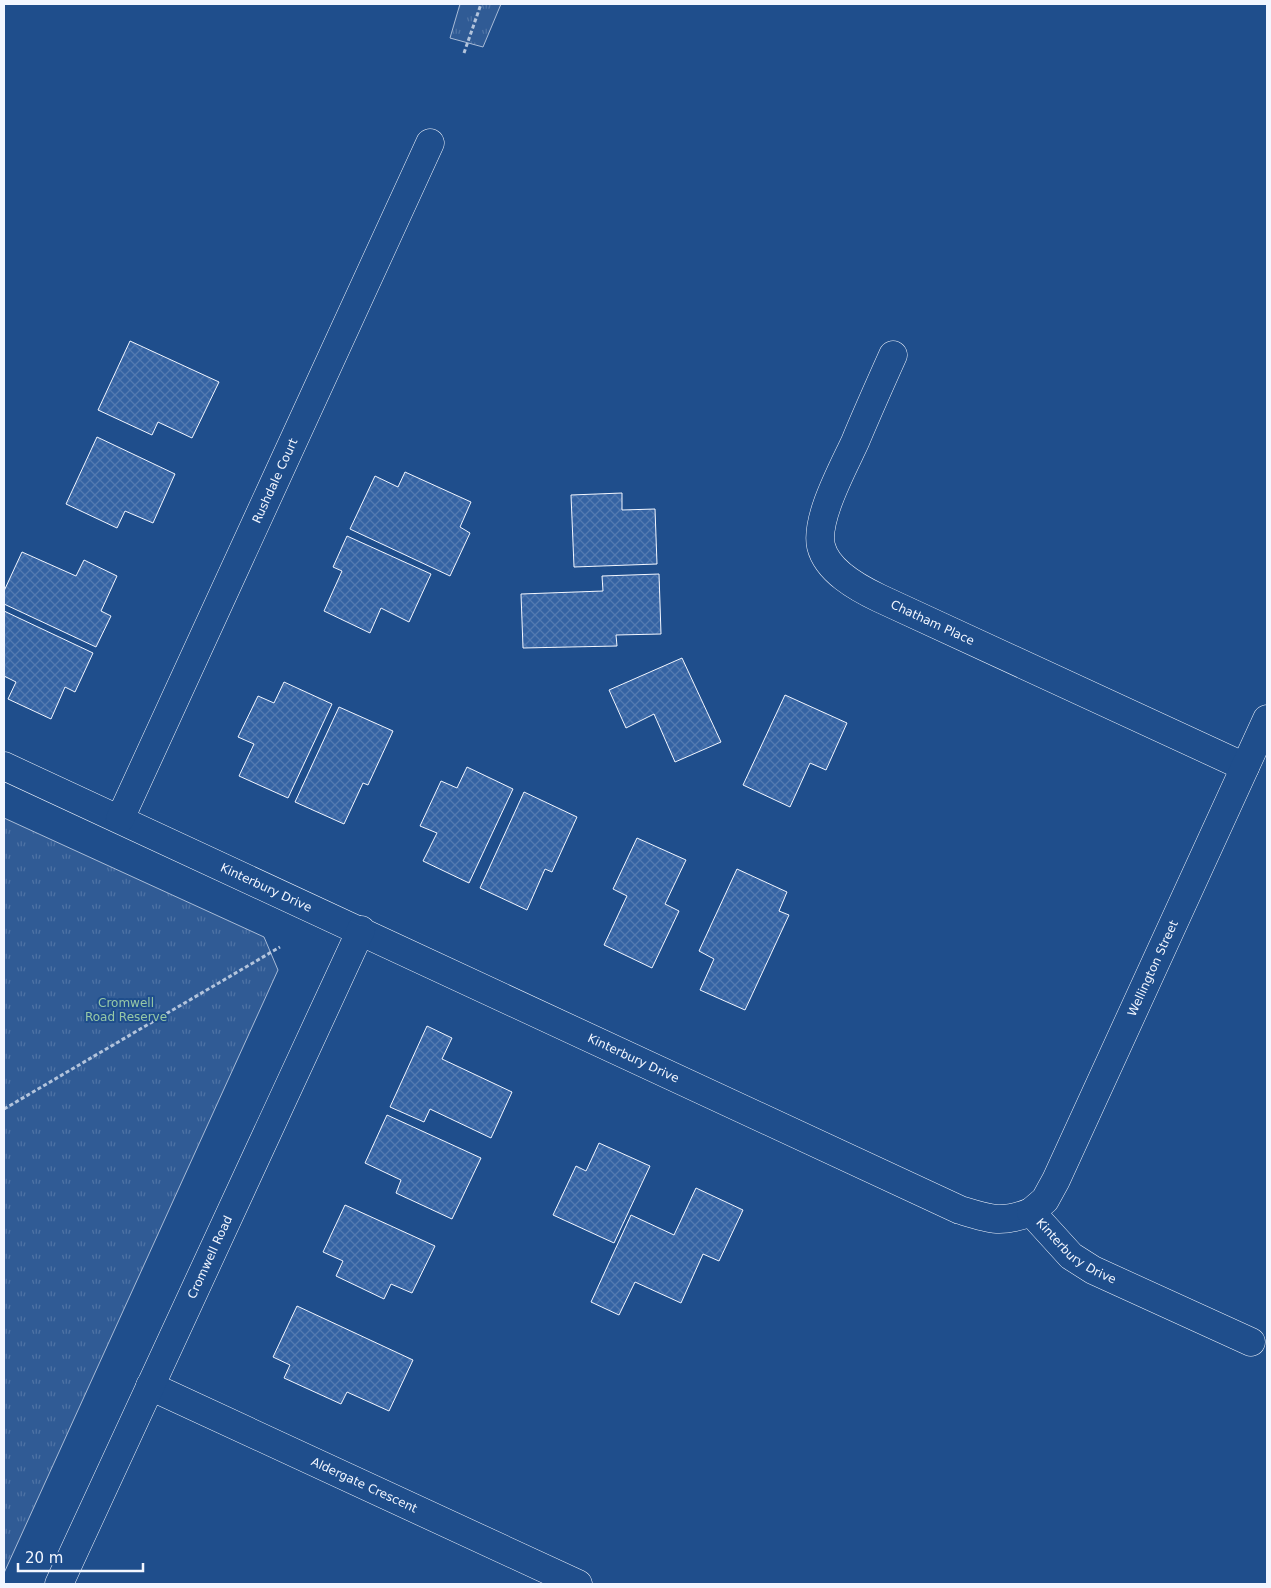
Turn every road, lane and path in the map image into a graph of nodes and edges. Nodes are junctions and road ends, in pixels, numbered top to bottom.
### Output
1 (481, 4) edge
2 (464, 53) dead end
3 (430, 143) dead end
4 (893, 355) dead end
5 (1267, 720) edge
6 (4, 766) edge
7 (1246, 767) junction
8 (120, 819) junction
9 (361, 930) junction
10 (280, 948) dead end
11 (4, 1109) edge
12 (1030, 1212) junction
13 (1251, 1342) dead end
14 (150, 1386) junction
15 (59, 1584) edge
16 (578, 1584) edge

1 - 2 path
3 - 8 street, Rushdale Court
4 - 7 street, Chatham Place
5 - 7 street, Wellington Street
6 - 8 street, Kinterbury Drive
7 - 12 street, Wellington Street
8 - 9 street, Kinterbury Drive
9 - 12 street, Kinterbury Drive
9 - 14 street, Cromwell Road
10 - 11 path
12 - 13 street, Kinterbury Drive
14 - 15 street, Cromwell Road
14 - 16 street, Aldergate Crescent

